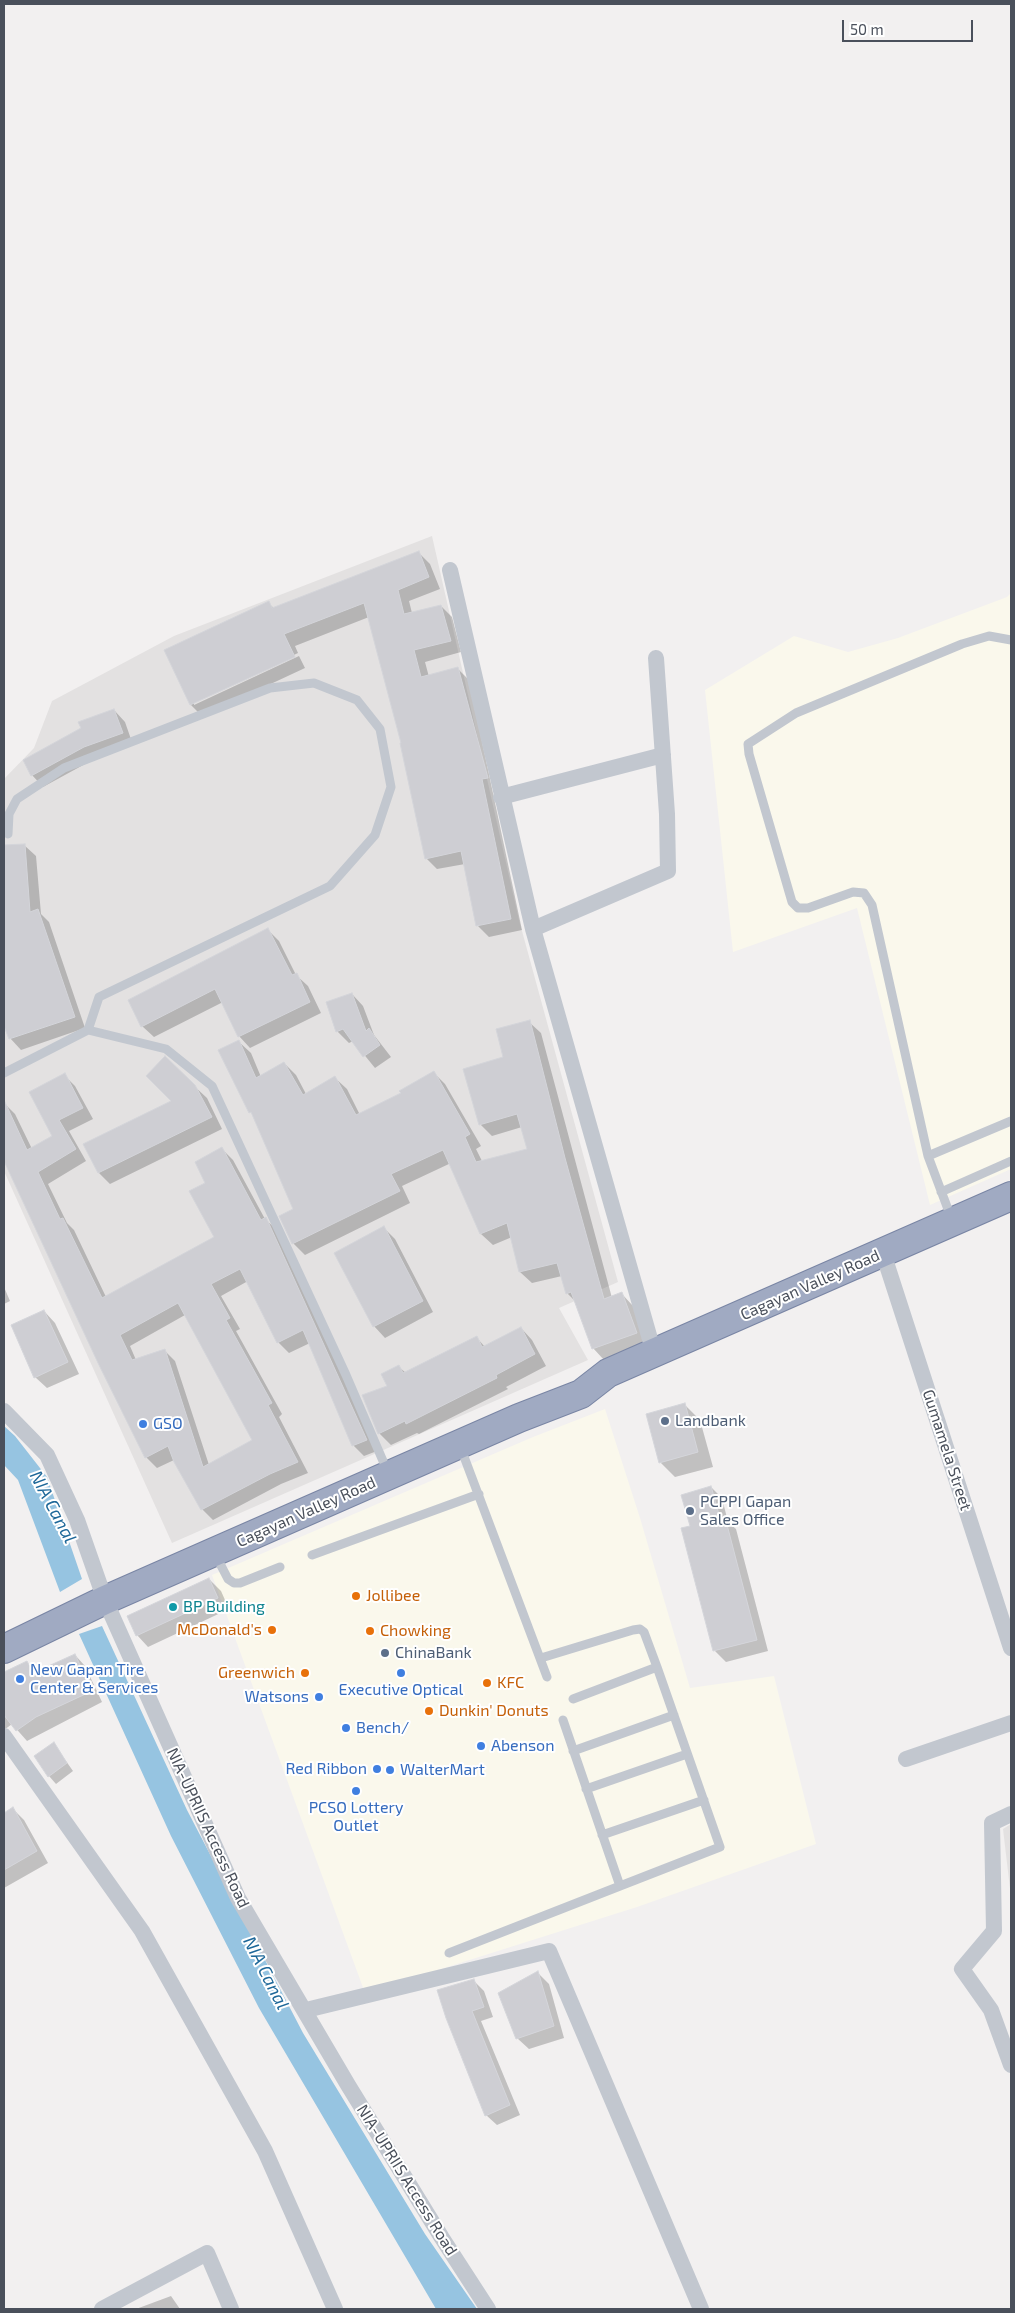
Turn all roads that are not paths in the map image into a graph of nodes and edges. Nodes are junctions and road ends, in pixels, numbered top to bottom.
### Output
1 (450, 570) dead end
2 (1009, 637) edge
3 (656, 658) dead end
4 (663, 755) junction
5 (501, 797) junction
6 (8, 834) dead end
7 (533, 929) junction
8 (88, 1030) junction
9 (4, 1073) edge
10 (1011, 1121) edge
11 (928, 1156) junction
12 (1011, 1161) edge
13 (941, 1192) junction
14 (1011, 1196) edge
15 (953, 1222) junction
16 (883, 1253) junction
17 (654, 1353) junction
18 (608, 1373) junction
19 (4, 1411) edge
20 (458, 1441) junction
21 (383, 1461) junction
22 (479, 1494) junction
23 (214, 1552) junction
24 (312, 1555) dead end
25 (280, 1567) dead end
26 (103, 1595) junction
27 (4, 1634) edge
28 (1011, 1648) edge
29 (4, 1649) edge
30 (541, 1658) junction
31 (657, 1667) junction
32 (548, 1677) dead end
33 (573, 1700) dead end
34 (674, 1715) junction
35 (562, 1720) dead end
36 (1011, 1723) edge
37 (4, 1736) edge
38 (573, 1751) junction
39 (687, 1754) junction
40 (906, 1759) dead end
41 (586, 1790) junction
42 (704, 1800) junction
43 (1011, 1814) edge
44 (602, 1835) junction
45 (620, 1886) junction
46 (449, 1954) dead end
47 (306, 2010) junction
48 (1011, 2065) edge
49 (109, 2308) edge
50 (232, 2309) edge
51 (335, 2309) edge
52 (488, 2309) edge
53 (701, 2309) edge

1 - 5 street
2 - 11 lane
3 - 4 street
4 - 5 street
4 - 7 street
5 - 7 street
6 - 8 lane
7 - 17 street
8 - 9 lane
8 - 21 lane
10 - 11 lane
11 - 13 lane
12 - 13 lane
13 - 15 lane
14 - 15 highway, Cagayan Valley Road
15 - 16 highway, Cagayan Valley Road
16 - 17 highway, Cagayan Valley Road
16 - 28 street, Gumamela Street
17 - 18 highway, Cagayan Valley Road
18 - 20 highway, Cagayan Valley Road
18 - 21 highway, Cagayan Valley Road
19 - 26 street, NIA-UPRIIS Access Road
20 - 22 lane
20 - 23 highway, Cagayan Valley Road
21 - 26 highway, Cagayan Valley Road
22 - 24 lane
22 - 30 lane
23 - 25 lane
23 - 26 highway, Cagayan Valley Road
26 - 27 highway, Cagayan Valley Road
26 - 29 highway, Cagayan Valley Road
26 - 47 street, NIA-UPRIIS Access Road
30 - 31 lane
30 - 32 lane
31 - 33 lane
31 - 34 lane
34 - 38 lane
34 - 39 lane
35 - 38 lane
36 - 40 street
37 - 51 street
38 - 41 lane
39 - 41 lane
39 - 42 lane
41 - 44 lane
42 - 44 lane
42 - 45 lane
43 - 48 street
44 - 45 lane
45 - 46 lane
47 - 52 street, NIA-UPRIIS Access Road
47 - 53 street
49 - 50 street

